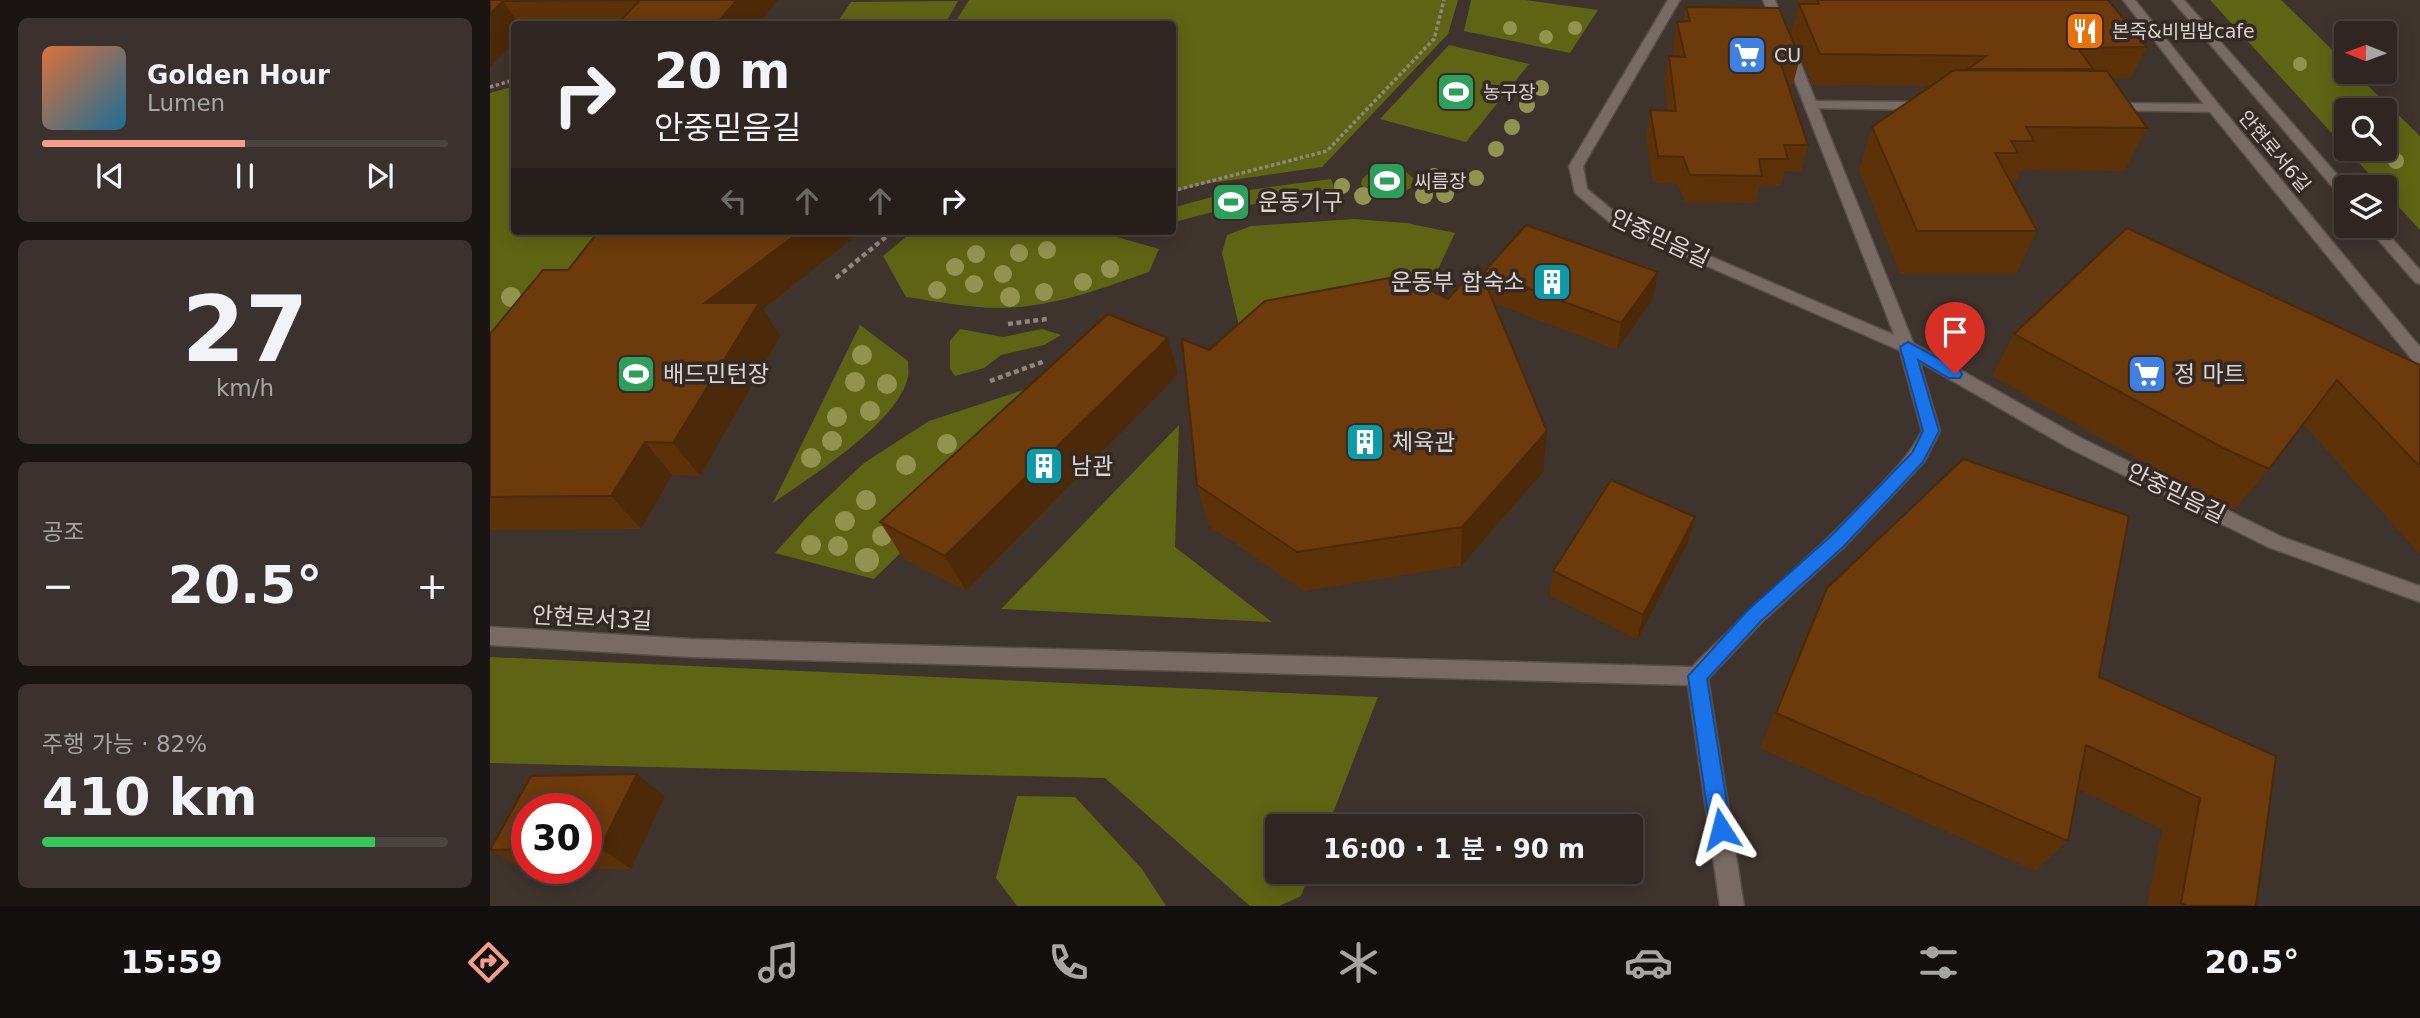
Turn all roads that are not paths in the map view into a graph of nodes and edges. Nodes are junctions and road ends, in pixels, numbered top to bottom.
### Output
1 (1674, 0) edge
2 (1769, 0) edge
3 (2130, 0) edge
4 (2178, 0) edge
5 (1809, 105) junction
6 (1945, 106) edge
7 (2095, 107) edge
8 (2214, 108) junction
9 (2334, 180) edge
10 (2384, 238) edge
11 (2420, 279) edge
12 (1908, 347) junction
13 (2420, 358) edge
14 (2420, 594) edge
15 (490, 636) edge
16 (1697, 676) junction
17 (1732, 906) edge

1 - 12 street, 안중믿음길
2 - 5 street
3 - 8 street, 안현로서6길
4 - 9 street, 안현로서6길
5 - 6 street
5 - 12 street
7 - 8 street
8 - 13 street, 안현로서6길
10 - 11 street
12 - 14 street, 안중믿음길
12 - 16 street
15 - 16 street, 안현로서3길
16 - 17 street

